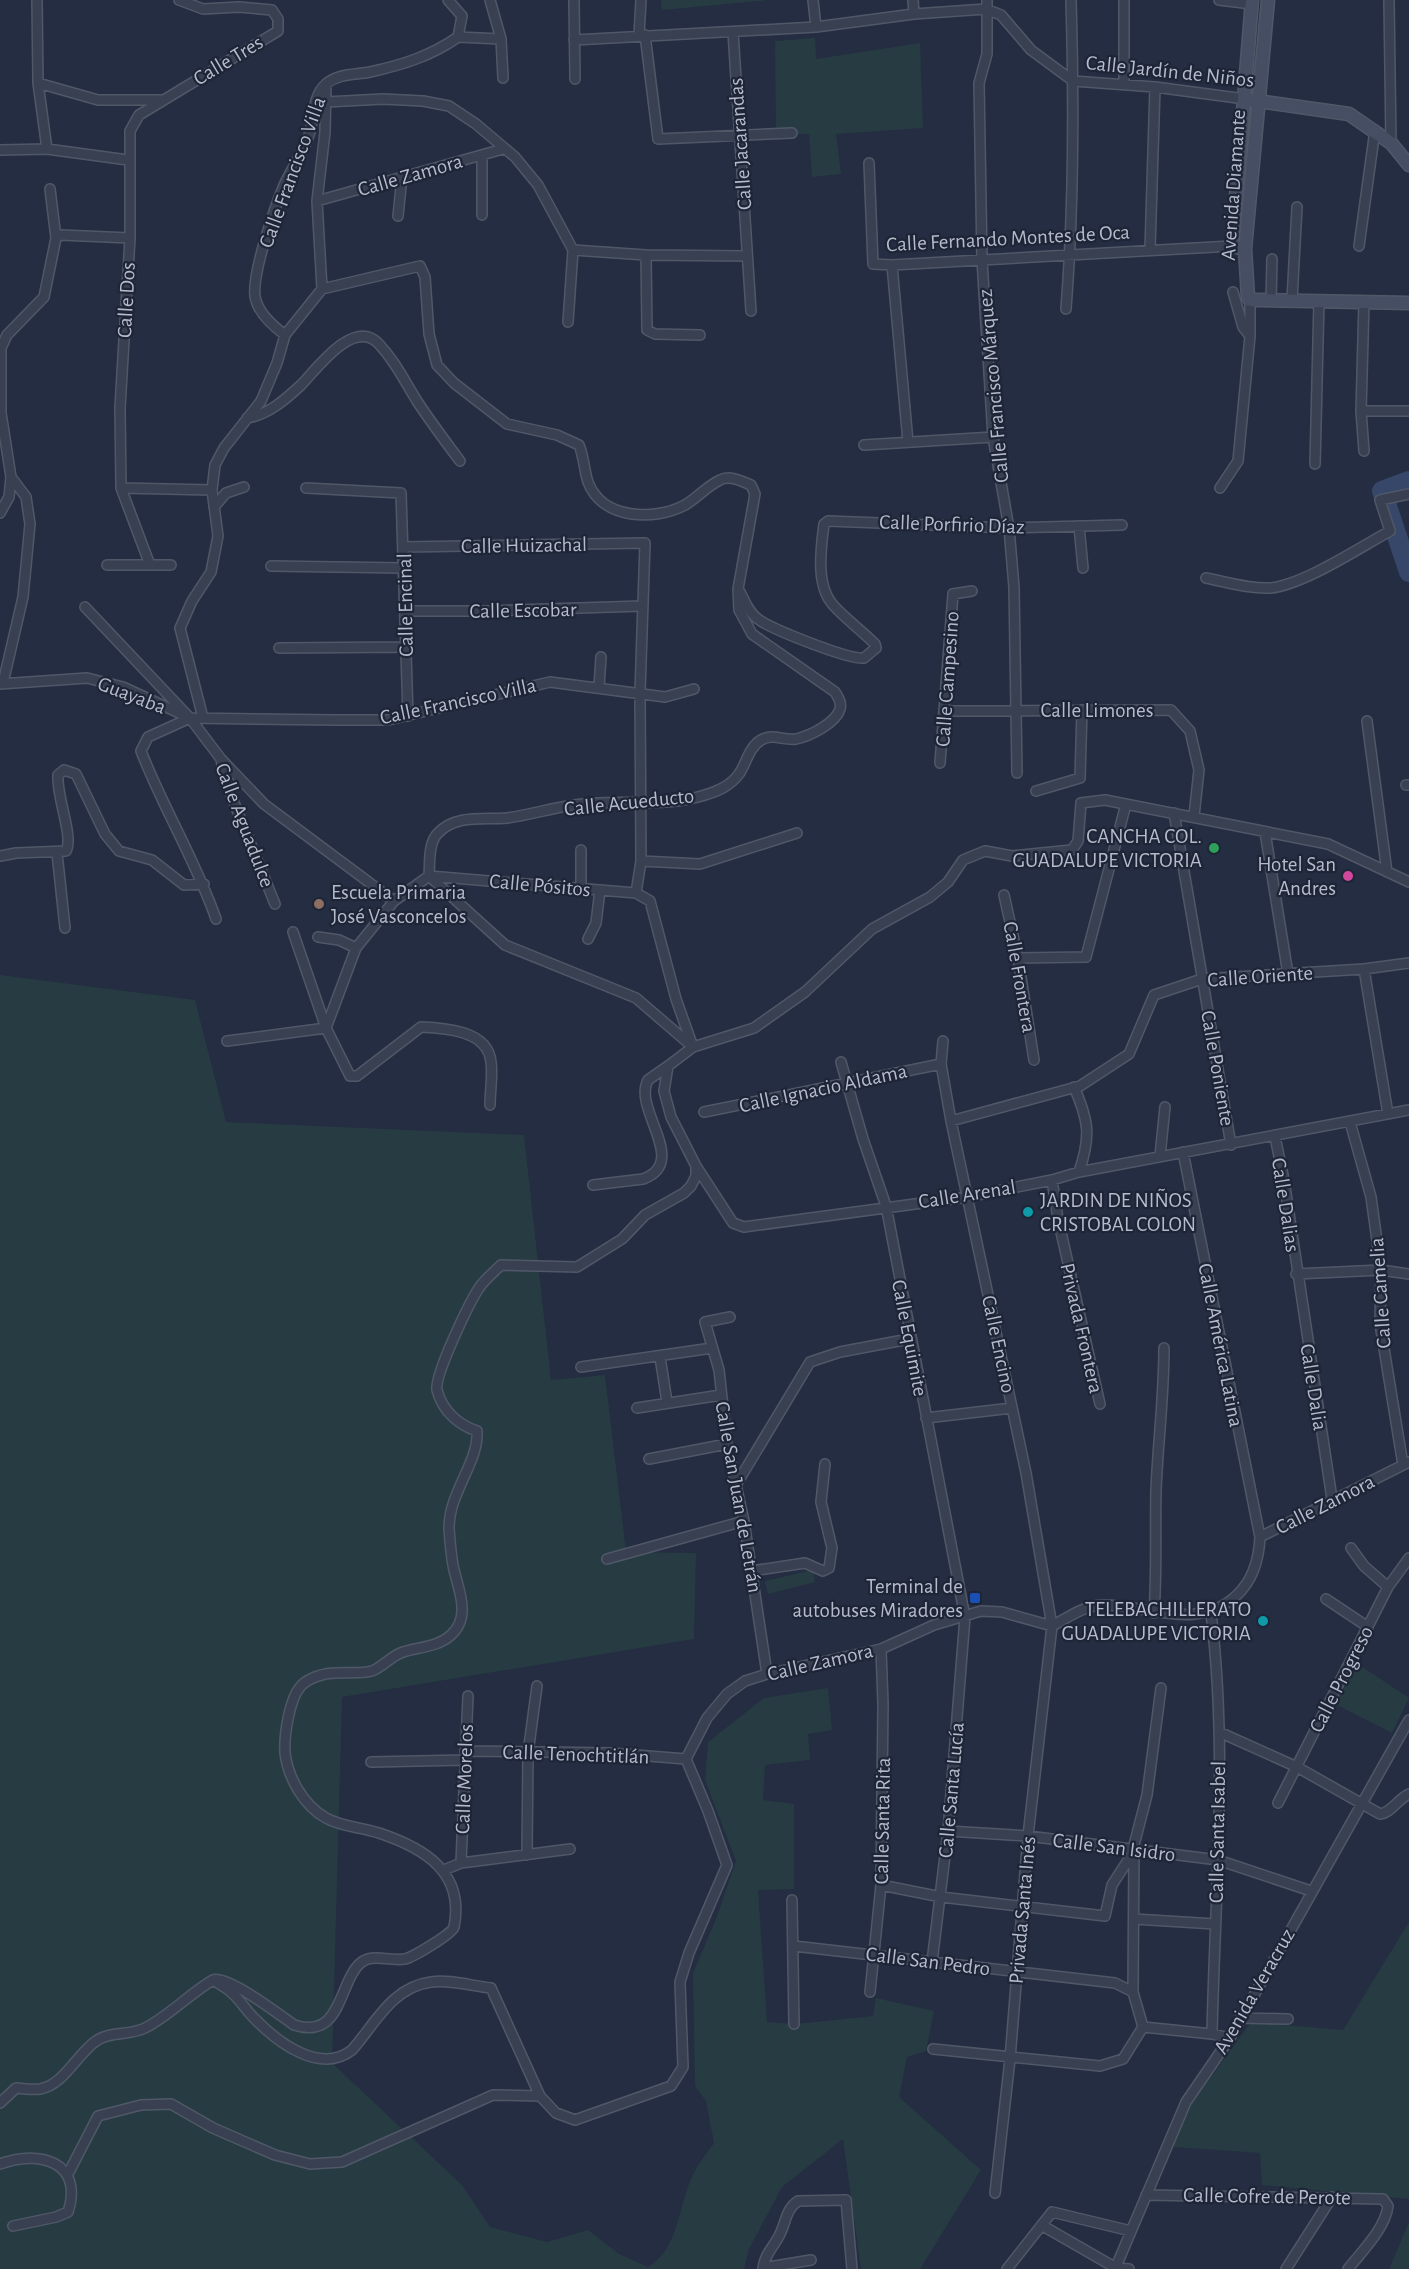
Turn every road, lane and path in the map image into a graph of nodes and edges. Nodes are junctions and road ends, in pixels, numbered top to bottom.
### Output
1 (37, 0) edge
2 (179, 0) edge
3 (448, 0) edge
4 (490, 0) edge
5 (574, 0) edge
6 (641, 0) edge
7 (813, 0) edge
8 (913, 0) edge
9 (1071, 0) edge
10 (1124, 0) edge
11 (1219, 0) edge
12 (1268, 0) edge
13 (1389, 0) edge
14 (1252, 2) edge
15 (986, 5) edge
16 (914, 14) junction
17 (816, 27) junction
18 (733, 32) junction
19 (642, 35) junction
20 (458, 37) junction
21 (501, 39) junction
22 (574, 40) junction
23 (503, 78) dead end
24 (575, 79) dead end
25 (1073, 81) junction
26 (38, 83) junction
27 (326, 84) junction
28 (1124, 84) junction
29 (1155, 87) junction
30 (1245, 99) junction
31 (164, 100) junction
32 (1259, 100) junction
33 (326, 102) junction
34 (139, 115) joint
35 (1375, 130) junction
36 (792, 133) dead end
37 (740, 136) junction
38 (1391, 143) junction
39 (47, 149) junction
40 (503, 149) junction
41 (0, 150) edge
42 (482, 155) junction
43 (129, 160) junction
44 (869, 163) dead end
45 (1409, 165) edge
46 (402, 177) junction
47 (50, 189) dead end
48 (317, 201) junction
49 (1297, 207) dead end
50 (482, 214) dead end
51 (398, 216) dead end
52 (56, 238) junction
53 (130, 238) junction
54 (1232, 246) junction
55 (1359, 246) dead end
56 (1245, 249) junction
57 (573, 250) junction
58 (1150, 250) junction
59 (646, 255) junction
60 (1070, 255) junction
61 (747, 256) junction
62 (1272, 259) dead end
63 (982, 260) junction
64 (892, 265) junction
65 (322, 289) junction
66 (1233, 292) dead end
67 (1250, 300) junction
68 (1271, 300) junction
69 (1292, 300) junction
70 (1319, 302) junction
71 (1364, 302) junction
72 (1409, 303) edge
73 (1066, 309) dead end
74 (751, 311) dead end
75 (568, 322) dead end
76 (285, 335) junction
77 (700, 335) dead end
78 (1250, 336) junction
79 (1361, 411) junction
80 (1409, 411) edge
81 (1, 413) edge
82 (248, 418) junction
83 (993, 437) junction
84 (908, 442) junction
85 (864, 445) dead end
86 (1364, 451) dead end
87 (460, 461) dead end
88 (1315, 464) dead end
89 (11, 477) junction
90 (244, 487) dead end
91 (121, 488) junction
92 (306, 488) dead end
93 (1220, 488) dead end
94 (212, 490) junction
95 (1409, 494) edge
96 (214, 507) junction
97 (1, 511) edge
98 (1122, 525) dead end
99 (1079, 526) junction
100 (1009, 528) junction
101 (404, 547) junction
102 (107, 565) dead end
103 (150, 565) junction
104 (171, 565) dead end
105 (271, 566) dead end
106 (403, 568) junction
107 (1083, 568) dead end
108 (1206, 578) dead end
109 (738, 589) junction
110 (972, 591) dead end
111 (642, 606) junction
112 (85, 607) dead end
113 (404, 611) junction
114 (406, 647) junction
115 (279, 648) dead end
116 (601, 657) dead end
117 (2, 683) edge
118 (599, 687) junction
119 (694, 689) dead end
120 (640, 692) junction
121 (1015, 710) junction
122 (1082, 710) junction
123 (944, 711) junction
124 (408, 716) junction
125 (190, 718) junction
126 (202, 718) junction
127 (1367, 720) dead end
128 (221, 759) junction
129 (940, 763) dead end
130 (1017, 773) dead end
131 (1036, 791) dead end
132 (1126, 804) junction
133 (642, 805) junction
134 (1174, 813) junction
135 (1194, 816) junction
136 (1265, 832) junction
137 (797, 833) dead end
138 (581, 850) dead end
139 (57, 853) junction
140 (0, 856) edge
141 (641, 861) junction
142 (1387, 872) junction
143 (429, 876) junction
144 (1409, 882) edge
145 (204, 884) junction
146 (581, 889) junction
147 (600, 890) junction
148 (636, 893) junction
149 (1004, 895) dead end
150 (394, 902) junction
151 (275, 904) dead end
152 (216, 919) dead end
153 (65, 928) dead end
154 (293, 932) dead end
155 (318, 937) dead end
156 (588, 939) dead end
157 (356, 948) junction
158 (1018, 958) junction
159 (1409, 963) edge
160 (1365, 969) junction
161 (1288, 974) junction
162 (1202, 979) junction
163 (326, 1029) junction
164 (227, 1041) dead end
165 (943, 1041) dead end
166 (693, 1047) junction
167 (1034, 1060) dead end
168 (842, 1062) dead end
169 (941, 1064) junction
170 (668, 1066) junction
171 (848, 1083) junction
172 (1074, 1087) junction
173 (490, 1105) dead end
174 (1165, 1107) dead end
175 (1409, 1110) edge
176 (705, 1112) dead end
177 (1388, 1114) junction
178 (951, 1121) junction
179 (1350, 1122) junction
180 (1275, 1137) junction
181 (1231, 1145) junction
182 (1183, 1152) junction
183 (1161, 1156) junction
184 (696, 1166) junction
185 (1078, 1172) junction
186 (1052, 1180) junction
187 (593, 1185) dead end
188 (967, 1197) junction
189 (886, 1206) junction
190 (1381, 1270) junction
191 (1296, 1274) junction
192 (1409, 1274) edge
193 (730, 1317) dead end
194 (909, 1339) junction
195 (712, 1348) junction
196 (1164, 1348) dead end
197 (660, 1357) junction
198 (581, 1367) dead end
199 (721, 1395) junction
200 (667, 1402) junction
201 (1100, 1404) dead end
202 (637, 1408) dead end
203 (1012, 1408) junction
204 (926, 1418) junction
205 (727, 1444) junction
206 (649, 1459) dead end
207 (825, 1464) dead end
208 (1406, 1464) edge
209 (736, 1485) junction
210 (1332, 1499) junction
211 (744, 1521) junction
212 (1260, 1537) junction
213 (1351, 1548) dead end
214 (1409, 1558) edge
215 (607, 1559) dead end
216 (752, 1571) junction
217 (1388, 1587) junction
218 (1326, 1599) dead end
219 (1154, 1613) junction
220 (1211, 1613) junction
221 (965, 1617) junction
222 (1052, 1626) junction
223 (1368, 1627) junction
224 (881, 1648) junction
225 (767, 1674) junction
226 (537, 1686) dead end
227 (1161, 1688) dead end
228 (468, 1696) dead end
229 (1409, 1720) edge
230 (1219, 1732) junction
231 (528, 1753) junction
232 (465, 1756) junction
233 (686, 1759) junction
234 (371, 1762) dead end
235 (1297, 1767) junction
236 (1409, 1794) edge
237 (1278, 1803) dead end
238 (1360, 1804) junction
239 (948, 1831) junction
240 (1028, 1836) junction
241 (570, 1849) dead end
242 (1133, 1850) junction
243 (527, 1855) junction
244 (1218, 1860) junction
245 (461, 1863) junction
246 (444, 1870) junction
247 (882, 1885) junction
248 (1311, 1891) junction
249 (941, 1897) junction
250 (792, 1900) dead end
251 (1022, 1908) junction
252 (1134, 1919) junction
253 (1215, 1924) junction
254 (794, 1946) junction
255 (874, 1953) junction
256 (932, 1962) junction
257 (1017, 1972) junction
258 (213, 1980) junction
259 (870, 1992) dead end
260 (1133, 1992) junction
261 (1240, 2018) junction
262 (1288, 2019) dead end
263 (794, 2024) dead end
264 (1143, 2027) junction
265 (1212, 2034) junction
266 (1230, 2037) junction
267 (933, 2049) dead end
268 (1010, 2059) junction
269 (540, 2096) junction
270 (0, 2103) edge
271 (0, 2164) edge
272 (68, 2174) junction
273 (995, 2193) dead end
274 (1146, 2195) junction
275 (1332, 2197) junction
276 (13, 2226) dead end
277 (1043, 2226) junction
278 (1131, 2231) junction
279 (811, 2260) dead end
280 (852, 2269) edge
281 (1007, 2269) edge
282 (1115, 2269) edge
283 (1129, 2269) edge
284 (1286, 2269) edge
285 (1348, 2269) edge

1 - 26 street
2 - 31 street, Calle Tres
3 - 20 street
4 - 21 street
5 - 22 street
6 - 19 street
7 - 17 street
8 - 16 street
9 - 25 street
10 - 28 street
11 - 14 street
12 - 32 main road, Avenida Diamante
13 - 38 street
14 - 30 main road, Avenida Diamante
15 - 16 street
15 - 25 street, Calle Jardín de Niños
15 - 63 street, Calle Francisco Márquez
16 - 17 street
17 - 18 street
18 - 19 street
18 - 37 street, Calle Jacarandas
19 - 22 street
19 - 37 street
20 - 21 street
20 - 27 street, Calle Francisco Villa
21 - 23 street
22 - 24 street
25 - 28 street, Calle Jardín de Niños
25 - 60 street
26 - 31 street
26 - 39 street
27 - 33 street
27 - 76 street, Calle Francisco Villa
28 - 29 street, Calle Jardín de Niños
29 - 30 street, Calle Jardín de Niños
29 - 58 street
30 - 32 main road, Calle Jardín de Niños
30 - 54 main road, Avenida Diamante
31 - 34 street, Calle Tres
32 - 35 main road, Calle Jardín de Niños
32 - 56 main road, Avenida Diamante
33 - 40 street
33 - 48 street
34 - 43 street, Calle Dos
35 - 38 main road, Calle Jardín de Niños
35 - 55 street
36 - 37 street
37 - 61 street, Calle Jacarandas
38 - 45 main road, Calle Jardín de Niños
39 - 41 street
39 - 43 street
40 - 42 street, Calle Zamora
40 - 57 street
42 - 46 street, Calle Zamora
42 - 50 street
43 - 53 street, Calle Dos
44 - 64 street, Calle Fernando Montes de Oca
46 - 48 street, Calle Zamora
46 - 51 street
47 - 52 street
48 - 65 street
49 - 69 street
52 - 53 street
52 - 81 street
53 - 91 street, Calle Dos
54 - 56 main road, Calle Fernando Montes de Oca
54 - 58 street, Calle Fernando Montes de Oca
56 - 67 main road, Avenida Diamante
57 - 59 street
57 - 75 street
58 - 60 street, Calle Fernando Montes de Oca
59 - 61 street
59 - 77 street
60 - 63 street, Calle Fernando Montes de Oca
60 - 73 street
61 - 74 street, Calle Jacarandas
62 - 68 street
63 - 64 street, Calle Fernando Montes de Oca
63 - 83 street, Calle Francisco Márquez
64 - 84 street
65 - 76 street
65 - 109 street, Calle Acueducto
66 - 78 street
67 - 68 main road
67 - 78 street
68 - 69 main road
69 - 70 main road
70 - 71 main road
70 - 88 street
71 - 72 main road
71 - 79 street
76 - 82 street
78 - 93 street
79 - 80 street
79 - 86 street
81 - 89 street
82 - 87 street
82 - 94 street
83 - 84 street
83 - 100 street, Calle Francisco Márquez
84 - 85 street
89 - 97 street
89 - 117 street
90 - 96 street
91 - 94 street
91 - 103 street
92 - 101 street, Calle Encinal
94 - 96 street
95 - 108 street
96 - 126 street
98 - 99 street, Calle Porfirio Díaz
99 - 100 street, Calle Porfirio Díaz
99 - 107 street
100 - 109 street, Calle Porfirio Díaz
100 - 121 street, Calle Francisco Márquez
101 - 106 street, Calle Encinal
101 - 111 street, Calle Huizachal
102 - 103 street
103 - 104 street
105 - 106 street
106 - 113 street, Calle Encinal
109 - 133 street, Calle Acueducto
110 - 123 street, Calle Campesino
111 - 113 street, Calle Escobar
111 - 120 street
112 - 125 street, Calle Aguadulce
113 - 114 street, Calle Encinal
114 - 115 street
114 - 124 street, Calle Encinal
116 - 118 street
117 - 125 street, Guayaba
118 - 120 street, Calle Francisco Villa
118 - 124 street, Calle Francisco Villa
119 - 120 street, Calle Francisco Villa
120 - 133 street
121 - 122 street, Calle Limones
121 - 123 street, Calle Limones
121 - 130 street, Calle Francisco Márquez
122 - 131 street
122 - 135 street, Calle Limones
123 - 129 street, Calle Campesino
124 - 126 street, Calle Francisco Villa
125 - 126 street, Calle Francisco Villa
125 - 128 street, Calle Aguadulce
125 - 145 street
127 - 142 street
128 - 150 street
128 - 151 street, Calle Aguadulce
132 - 134 street
132 - 158 street
132 - 166 street
133 - 141 street
133 - 143 street, Calle Acueducto
134 - 135 street
134 - 162 street, Calle Poniente
135 - 136 street
136 - 142 street
136 - 161 street
137 - 141 street
138 - 146 street
139 - 140 street
139 - 145 street
139 - 153 street
141 - 148 street
142 - 144 street
143 - 146 street, Calle Pósitos
143 - 150 street
143 - 166 street
145 - 152 street
146 - 147 street, Calle Pósitos
147 - 148 street, Calle Pósitos
147 - 156 street
148 - 166 street, Calle Pósitos
149 - 158 street, Calle Frontera
150 - 157 street
154 - 163 street
155 - 157 street
157 - 163 street
158 - 167 street, Calle Frontera
159 - 160 street, Calle Oriente
160 - 161 street, Calle Oriente
160 - 177 street
161 - 162 street, Calle Oriente
162 - 172 street, Calle Oriente
162 - 181 street, Calle Poniente
163 - 164 street
163 - 173 street
165 - 169 street, Calle Encino
166 - 170 street
168 - 171 street, Calle Equimite
169 - 171 street, Calle Ignacio Aldama
169 - 178 street, Calle Encino
170 - 184 street
170 - 187 street
171 - 176 street, Calle Ignacio Aldama
171 - 189 street, Calle Equimite
172 - 178 street, Calle Oriente
172 - 185 street
174 - 183 street
175 - 177 street, Calle Arenal
177 - 179 street, Calle Arenal
178 - 188 street, Calle Encino
179 - 180 street, Calle Arenal
179 - 190 street, Calle Camelia
180 - 181 street, Calle Arenal
180 - 191 street, Calle Dalias
181 - 182 street, Calle Arenal
182 - 183 street, Calle Arenal
182 - 212 street, Calle América Latina
183 - 185 street, Calle Arenal
184 - 189 street, Calle Arenal
184 - 246 street
185 - 186 street, Calle Arenal
186 - 188 street, Calle Arenal
186 - 201 street, Privada Frontera
188 - 189 street, Calle Arenal
188 - 203 street, Calle Encino
189 - 194 street, Calle Equimite
190 - 191 street
190 - 192 street
190 - 208 street, Calle Camelia
191 - 210 street, Calle Dalia
193 - 195 street, Calle San Juan de Letrán
194 - 204 street, Calle Equimite
194 - 209 street
195 - 197 street
195 - 199 street, Calle San Juan de Letrán
196 - 219 street
197 - 198 street
197 - 200 street
199 - 200 street
199 - 205 street, Calle San Juan de Letrán
200 - 202 street
203 - 204 street
203 - 222 street, Calle Encino
204 - 221 street, Calle Equimite
205 - 206 street
205 - 209 street, Calle San Juan de Letrán
207 - 216 street
208 - 210 street, Calle Zamora
209 - 211 street, Calle San Juan de Letrán
210 - 212 street, Calle Zamora
211 - 215 street
211 - 216 street, Calle San Juan de Letrán
212 - 220 street, Calle Zamora
213 - 217 street
214 - 217 street, Calle Progreso
216 - 225 street, Calle San Juan de Letrán
217 - 223 street, Calle Progreso
218 - 223 street
219 - 220 street
219 - 222 street
220 - 230 street, Calle Santa Isabel
221 - 222 street, Calle Zamora
221 - 224 street, Calle Zamora
221 - 239 street, Calle Santa Lucía
222 - 240 street, Privada Santa Inés
223 - 235 street, Calle Progreso
224 - 225 street, Calle Zamora
224 - 247 street, Calle Santa Rita
225 - 233 street, Calle Zamora
226 - 231 street
227 - 242 street
228 - 232 street, Calle Morelos
229 - 238 street, Avenida Veracruz
230 - 235 street
230 - 244 street, Calle Santa Isabel
231 - 232 street, Calle Tenochtitlán
231 - 233 street, Calle Tenochtitlán
231 - 243 street
232 - 234 street, Calle Tenochtitlán
232 - 245 street, Calle Morelos
233 - 269 street
235 - 237 street, Calle Progreso
235 - 238 street
236 - 238 street
238 - 248 street, Avenida Veracruz
239 - 240 street, Calle San Isidro
239 - 249 street, Calle Santa Lucía
240 - 242 street, Calle San Isidro
240 - 251 street, Privada Santa Inés
241 - 243 street
242 - 244 street, Calle San Isidro
242 - 251 street
242 - 252 street
243 - 245 street
244 - 248 street, Calle San Isidro
244 - 253 street, Calle Santa Isabel
245 - 246 street
246 - 258 street
247 - 249 street
247 - 255 street, Calle Santa Rita
248 - 261 street, Avenida Veracruz
249 - 251 street
249 - 256 street, Calle Santa Lucía
250 - 254 street
251 - 257 street, Privada Santa Inés
252 - 253 street
252 - 260 street
253 - 265 street, Calle Santa Isabel
254 - 255 street, Calle San Pedro
254 - 263 street
255 - 256 street, Calle San Pedro
255 - 259 street, Calle Santa Rita
256 - 257 street, Calle San Pedro
257 - 260 street, Calle San Pedro
257 - 268 street, Privada Santa Inés
258 - 269 street
258 - 270 street
260 - 264 street
261 - 262 street
261 - 266 street, Avenida Veracruz
264 - 265 street
264 - 268 street
265 - 266 street
266 - 274 street, Avenida Veracruz
267 - 268 street
268 - 273 street, Privada Santa Inés
269 - 272 street
271 - 272 street
272 - 276 street
274 - 275 street, Calle Cofre de Perote
274 - 278 street, Avenida Veracruz
275 - 284 street
275 - 285 street, Calle Cofre de Perote
277 - 278 street
277 - 281 street
277 - 282 street
278 - 282 street, Avenida Veracruz
279 - 280 street
282 - 283 street

